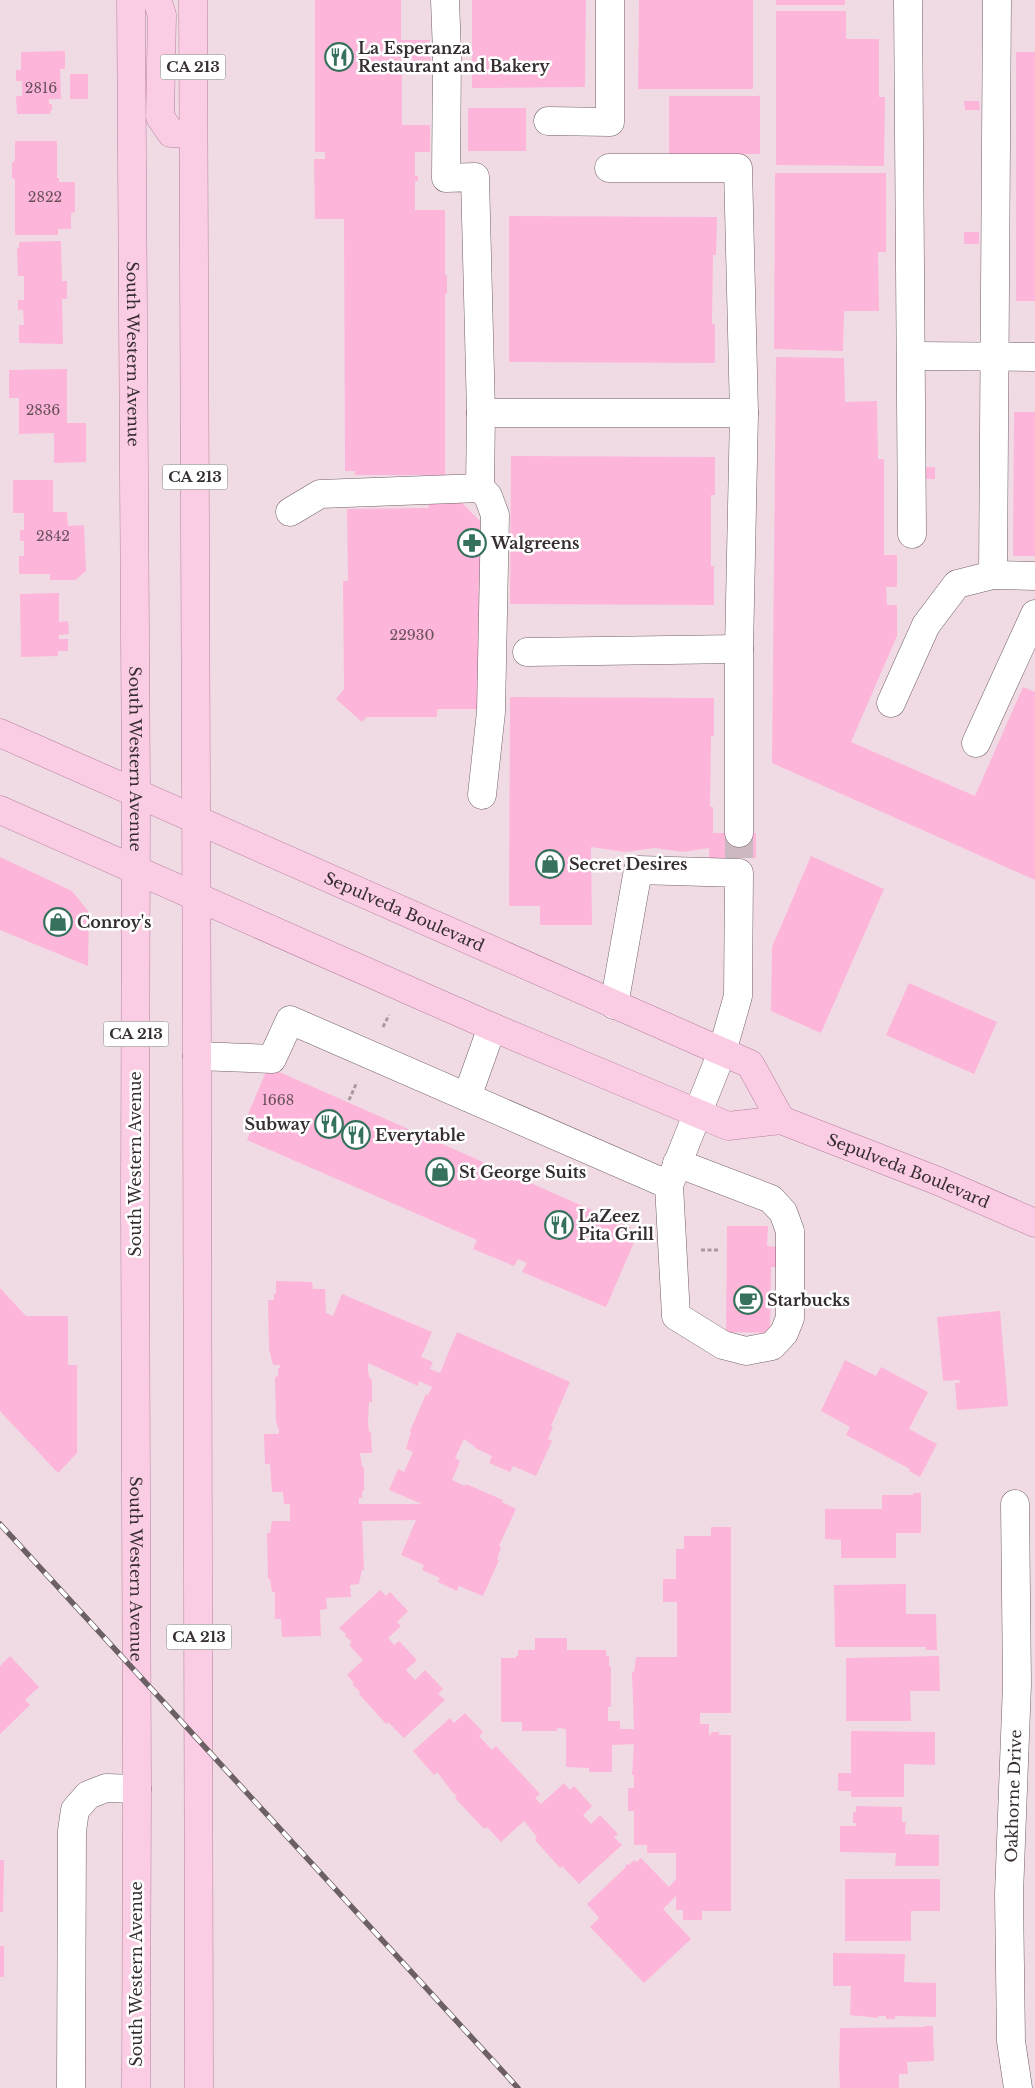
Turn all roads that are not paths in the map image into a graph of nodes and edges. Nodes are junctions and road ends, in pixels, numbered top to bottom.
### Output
1 (130, 0) edge
2 (158, 0) edge
3 (193, 0) edge
4 (445, 0) edge
5 (610, 0) edge
6 (908, 0) edge
7 (997, 0) edge
8 (548, 121) dead end
9 (193, 134) junction
10 (609, 168) dead end
11 (911, 356) junction
12 (994, 357) junction
13 (1035, 357) edge
14 (481, 413) junction
15 (744, 413) junction
16 (480, 488) junction
17 (290, 512) dead end
18 (912, 534) dead end
19 (993, 575) junction
20 (1035, 576) edge
21 (1035, 614) edge
22 (739, 649) junction
23 (527, 652) dead end
24 (891, 703) dead end
25 (0, 733) edge
26 (976, 743) dead end
27 (136, 793) junction
28 (482, 795) dead end
29 (0, 810) edge
30 (196, 820) junction
31 (739, 855) junction
32 (136, 868) junction
33 (196, 898) junction
34 (614, 1004) junction
35 (492, 1026) junction
36 (722, 1052) junction
37 (197, 1056) junction
38 (467, 1097) junction
39 (698, 1113) junction
40 (781, 1120) junction
41 (673, 1174) junction
42 (1035, 1223) edge
43 (1015, 1504) dead end
44 (1026, 1684) edge
45 (137, 1789) junction
46 (71, 2088) edge
47 (136, 2088) edge
48 (198, 2088) edge
49 (1018, 2088) edge

1 - 27 main road, South Western Avenue / CA 213
2 - 9 main road
3 - 9 main road, CA 213
4 - 14 street
5 - 8 street
6 - 11 street
7 - 12 street
9 - 30 main road, CA 213
10 - 15 street
11 - 12 street
11 - 18 street
12 - 13 street
12 - 19 street
14 - 15 street
14 - 16 street
15 - 22 street
16 - 17 street
16 - 28 street
19 - 20 street
19 - 24 street
21 - 26 street
22 - 23 street
22 - 31 street
25 - 27 main road, Sepulveda Boulevard
27 - 30 main road, Sepulveda Boulevard
27 - 32 main road, South Western Avenue / CA 213
29 - 32 main road, Sepulveda Boulevard
30 - 33 main road, CA 213
30 - 34 main road, Sepulveda Boulevard
31 - 34 street
31 - 36 street
32 - 33 main road, Sepulveda Boulevard
32 - 45 main road, South Western Avenue / CA 213
33 - 35 main road, Sepulveda Boulevard
33 - 37 main road, CA 213
34 - 36 main road, Sepulveda Boulevard
35 - 38 street
35 - 39 main road, Sepulveda Boulevard
36 - 39 street
36 - 40 main road, Sepulveda Boulevard
37 - 38 street
37 - 48 main road, CA 213
38 - 41 street
39 - 40 main road, Sepulveda Boulevard
39 - 41 street
40 - 42 main road, Sepulveda Boulevard
41 - 41 street
43 - 44 street, Oakhorne Drive
44 - 49 street, Oakhorne Drive
45 - 46 street
45 - 47 main road, South Western Avenue / CA 213

